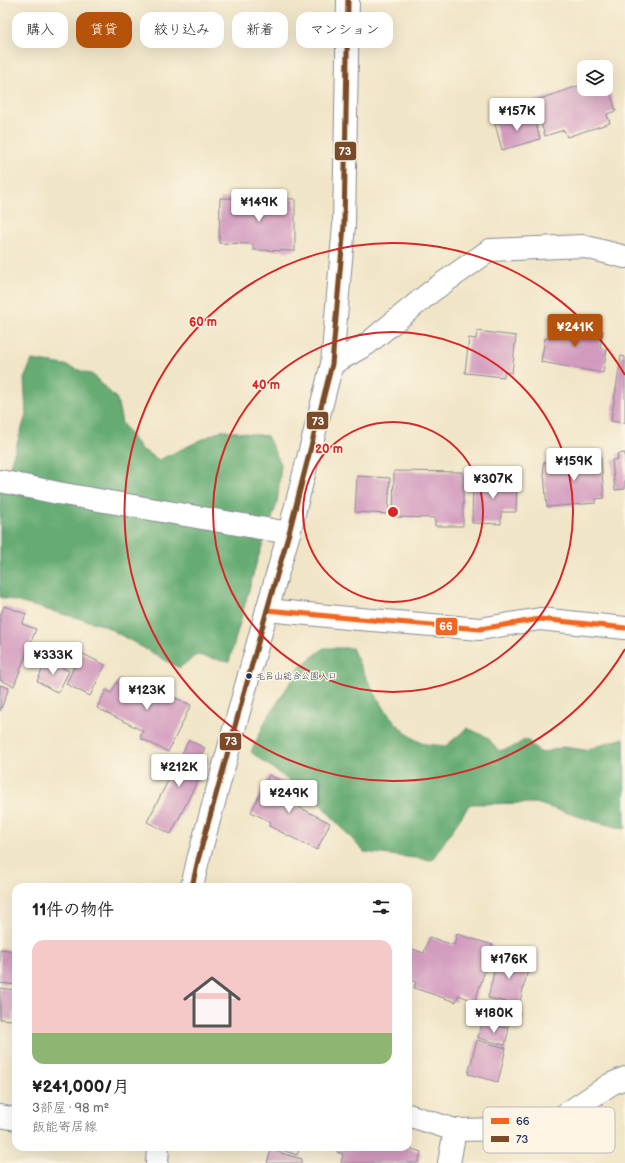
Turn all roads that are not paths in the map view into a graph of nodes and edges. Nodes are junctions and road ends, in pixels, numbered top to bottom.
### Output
1 (348, 0) edge
2 (625, 257) edge
3 (332, 364) junction
4 (0, 481) edge
5 (289, 533) junction
6 (267, 610) junction
7 (625, 628) edge
8 (193, 883) edge
9 (625, 1078) edge
10 (576, 1107) edge
11 (0, 1116) edge
12 (412, 1116) edge
13 (12, 1118) edge
14 (455, 1130) junction
15 (483, 1130) edge
16 (158, 1151) edge
17 (157, 1163) edge
18 (449, 1163) edge

1 - 3 street
2 - 3 street
3 - 5 street
4 - 5 street
5 - 6 street
6 - 7 street
6 - 8 street
9 - 10 street
11 - 13 street
12 - 14 street
14 - 15 street
14 - 18 street
16 - 17 street

